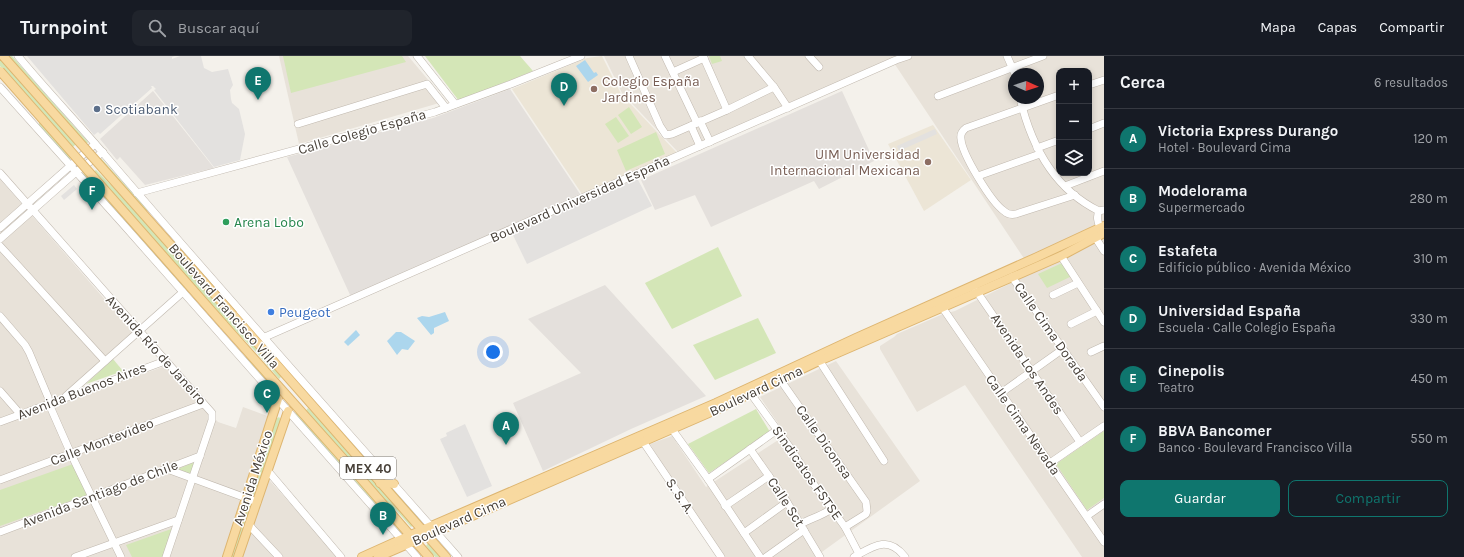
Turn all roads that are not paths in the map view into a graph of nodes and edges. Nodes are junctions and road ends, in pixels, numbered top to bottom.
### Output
1 (3, 56) edge
2 (18, 56) edge
3 (417, 56) edge
4 (581, 56) edge
5 (629, 56) edge
6 (665, 56) edge
7 (748, 56) edge
8 (809, 56) edge
9 (908, 56) edge
10 (1007, 56) edge
11 (1043, 56) edge
12 (704, 57) edge
13 (1013, 66) junction
14 (819, 67) dead end
15 (0, 71) edge
16 (673, 72) junction
17 (1104, 80) edge
18 (1092, 84) edge
19 (0, 87) edge
20 (774, 87) junction
21 (938, 96) dead end
22 (1056, 96) edge
23 (455, 104) junction
24 (1021, 104) edge
25 (446, 108) junction
26 (788, 108) junction
27 (1022, 108) junction
28 (727, 110) junction
29 (696, 123) junction
30 (1104, 123) edge
31 (298, 124) dead end
32 (1092, 128) edge
33 (710, 142) junction
34 (1056, 142) edge
35 (95, 144) junction
36 (700, 146) junction
37 (1039, 151) junction
38 (103, 152) junction
39 (71, 165) junction
40 (1104, 171) edge
41 (76, 172) junction
42 (0, 173) edge
43 (978, 176) junction
44 (1065, 186) junction
45 (137, 193) junction
46 (1075, 195) junction
47 (27, 204) junction
48 (32, 210) junction
49 (1101, 211) edge
50 (0, 228) edge
51 (1101, 233) edge
52 (0, 239) edge
53 (0, 246) edge
54 (1104, 251) edge
55 (1058, 252) junction
56 (1012, 277) junction
57 (1078, 283) junction
58 (975, 289) junction
59 (183, 292) junction
60 (1053, 296) dead end
61 (942, 308) junction
62 (1097, 311) junction
63 (0, 316) edge
64 (1104, 322) edge
65 (1072, 324) dead end
66 (138, 331) junction
67 (265, 338) junction
68 (857, 341) junction
69 (1104, 346) edge
70 (1063, 349) junction
71 (1090, 352) dead end
72 (818, 359) junction
73 (165, 360) junction
74 (105, 361) junction
75 (1032, 371) junction
76 (778, 377) junction
77 (0, 391) edge
78 (1001, 393) junction
79 (751, 394) junction
80 (63, 399) junction
81 (278, 399) junction
82 (50, 402) junction
83 (203, 404) junction
84 (1104, 408) edge
85 (288, 411) junction
86 (21, 415) junction
87 (0, 422) edge
88 (670, 426) junction
89 (1104, 426) edge
90 (777, 430) junction
91 (641, 438) junction
92 (1080, 442) junction
93 (750, 449) junction
94 (73, 453) junction
95 (200, 456) junction
96 (884, 461) dead end
97 (1050, 463) junction
98 (167, 469) junction
99 (268, 471) junction
100 (769, 476) junction
101 (192, 478) junction
102 (708, 479) junction
103 (0, 480) edge
104 (380, 483) junction
105 (394, 484) junction
106 (94, 496) junction
107 (247, 498) junction
108 (257, 502) junction
109 (786, 502) junction
110 (1104, 504) edge
111 (725, 506) junction
112 (831, 509) junction
113 (1087, 516) junction
114 (178, 520) junction
115 (249, 525) junction
116 (803, 527) junction
117 (844, 527) junction
118 (433, 529) junction
119 (0, 532) edge
120 (424, 533) junction
121 (744, 533) junction
122 (413, 538) junction
123 (404, 542) junction
124 (1104, 542) edge
125 (118, 543) junction
126 (857, 555) edge
127 (75, 557) edge
128 (90, 557) edge
129 (121, 557) edge
130 (125, 557) edge
131 (166, 557) edge
132 (227, 557) edge
133 (238, 557) edge
134 (279, 557) edge
135 (341, 557) edge
136 (362, 557) edge
137 (378, 557) edge
138 (417, 557) edge
139 (430, 557) edge
140 (446, 557) edge
141 (458, 557) edge
142 (721, 557) edge
143 (760, 557) edge
144 (766, 557) edge
145 (820, 557) edge
146 (905, 557) edge

1 - 104 main road, Boulevard Francisco Villa / MEX 40, bridge
2 - 35 street, Boulevard Francisco Villa
3 - 23 street
4 - 23 street, Calle Colegio España
5 - 29 street
6 - 16 street
7 - 20 street
8 - 14 street
9 - 26 street, Boulevard Universidad España
10 - 13 street
11 - 13 street
12 - 16 street
12 - 28 street
13 - 21 street
15 - 122 main road, Boulevard Francisco Villa / MEX 40, bridge
16 - 29 street
17 - 18 street
19 - 39 street, Boulevard Francisco Villa
20 - 26 street
20 - 28 street
22 - 27 street
23 - 25 street, Calle Colegio España
24 - 27 street
25 - 31 street
25 - 45 street, Calle Colegio España
26 - 33 street, Boulevard Universidad España
27 - 37 street
27 - 43 street
28 - 29 street
29 - 33 street
29 - 36 street
30 - 32 street
33 - 36 street, Boulevard Universidad España
34 - 37 street
35 - 38 street, Boulevard Francisco Villa
35 - 39 street
36 - 67 street, Boulevard Universidad España
37 - 43 street
37 - 44 street
38 - 41 street
38 - 45 street, Boulevard Francisco Villa
39 - 41 street, Boulevard Francisco Villa
39 - 47 street
40 - 44 street
41 - 48 street
41 - 59 street, Boulevard Francisco Villa
42 - 47 street, Avenida Río de Janeiro
43 - 46 street
44 - 46 street
45 - 67 street, Boulevard Francisco Villa
46 - 49 street
47 - 48 street, Avenida Río de Janeiro
47 - 50 street
48 - 52 street
48 - 66 street, Avenida Río de Janeiro
49 - 51 street
51 - 54 street
51 - 55 main road, Boulevard Cima
53 - 74 street
55 - 56 main road, Boulevard Cima
55 - 57 street
55 - 58 main road, Boulevard Cima
56 - 58 main road, Boulevard Cima
56 - 70 street, Calle Cima Dorada
57 - 60 street
57 - 62 street
58 - 61 main road, Boulevard Cima
58 - 68 main road, Boulevard Cima
58 - 75 street, Avenida Los Andes
59 - 66 street
59 - 81 street, Boulevard Francisco Villa
61 - 68 main road, Boulevard Cima
61 - 78 street, Calle Cima Nevada
62 - 64 street
62 - 65 street
63 - 82 street
66 - 73 street, Avenida Río de Janeiro
66 - 74 street
67 - 105 street, Boulevard Francisco Villa
68 - 72 main road, Boulevard Cima
69 - 71 street
70 - 75 street
70 - 84 street, Calle Cima Dorada
72 - 76 main road, Boulevard Cima
72 - 96 street
73 - 80 street, Avenida Buenos Aires
73 - 83 street, Avenida Río de Janeiro
74 - 80 street
75 - 78 street
75 - 92 street, Avenida Los Andes
76 - 79 main road, Boulevard Cima
76 - 88 main road, Boulevard Cima
76 - 117 street, Calle Diconsa
77 - 86 street
78 - 97 street, Calle Cima Nevada
79 - 88 main road, Boulevard Cima
79 - 90 street, Sindicatos FSTSE
80 - 82 street, Avenida Buenos Aires
81 - 85 street, Boulevard Francisco Villa
81 - 107 main road, Avenida México
82 - 86 street, Avenida Buenos Aires
82 - 94 street
83 - 94 street, Calle Montevideo
83 - 95 street, Avenida Río de Janeiro
85 - 99 main road, Avenida México
85 - 123 street, Boulevard Francisco Villa
86 - 87 street, Avenida Buenos Aires
88 - 91 main road, Boulevard Cima
88 - 102 street
89 - 92 street
90 - 93 street
90 - 112 street, Sindicatos FSTSE
91 - 118 main road, Boulevard Cima
91 - 142 street, S. S. A.
92 - 97 street
93 - 100 street, Calle Sct
93 - 102 street
94 - 103 street, Calle Montevideo
94 - 106 street
95 - 98 street, Avenida Santiago de Chile
95 - 101 street, Avenida Río de Janeiro
97 - 113 street, Calle Cima Nevada
98 - 101 street
98 - 106 street, Avenida Santiago de Chile
99 - 108 main road, Avenida México
99 - 135 street
100 - 109 street, Calle Sct
100 - 111 street
101 - 107 street
101 - 114 street, Avenida Río de Janeiro
102 - 111 street
104 - 105 main road
104 - 120 main road, Boulevard Francisco Villa / MEX 40
105 - 118 street, Boulevard Francisco Villa
106 - 119 street, Avenida Santiago de Chile
106 - 125 street
107 - 108 street
107 - 132 main road, Avenida México
108 - 115 main road, Avenida México
109 - 116 street, Calle Sct
109 - 121 street
110 - 113 street
111 - 121 street
112 - 116 street
112 - 117 street, Sindicatos FSTSE
113 - 124 street, Calle Cima Nevada
114 - 125 street
114 - 131 street, Avenida Río de Janeiro
115 - 133 main road, Avenida México
115 - 134 street
116 - 144 street
116 - 145 street, Calle Sct
117 - 126 street, Sindicatos FSTSE
118 - 120 main road, Boulevard Cima
118 - 141 street, Boulevard Francisco Villa
120 - 122 main road, Boulevard Cima
120 - 140 main road, Boulevard Francisco Villa / MEX 40
121 - 143 street
122 - 123 main road, Boulevard Cima
122 - 139 main road, Boulevard Francisco Villa / MEX 40
123 - 136 main road
123 - 137 main road
123 - 138 street, Boulevard Francisco Villa
125 - 127 street
125 - 128 street
125 - 129 street
125 - 130 street
126 - 146 street

